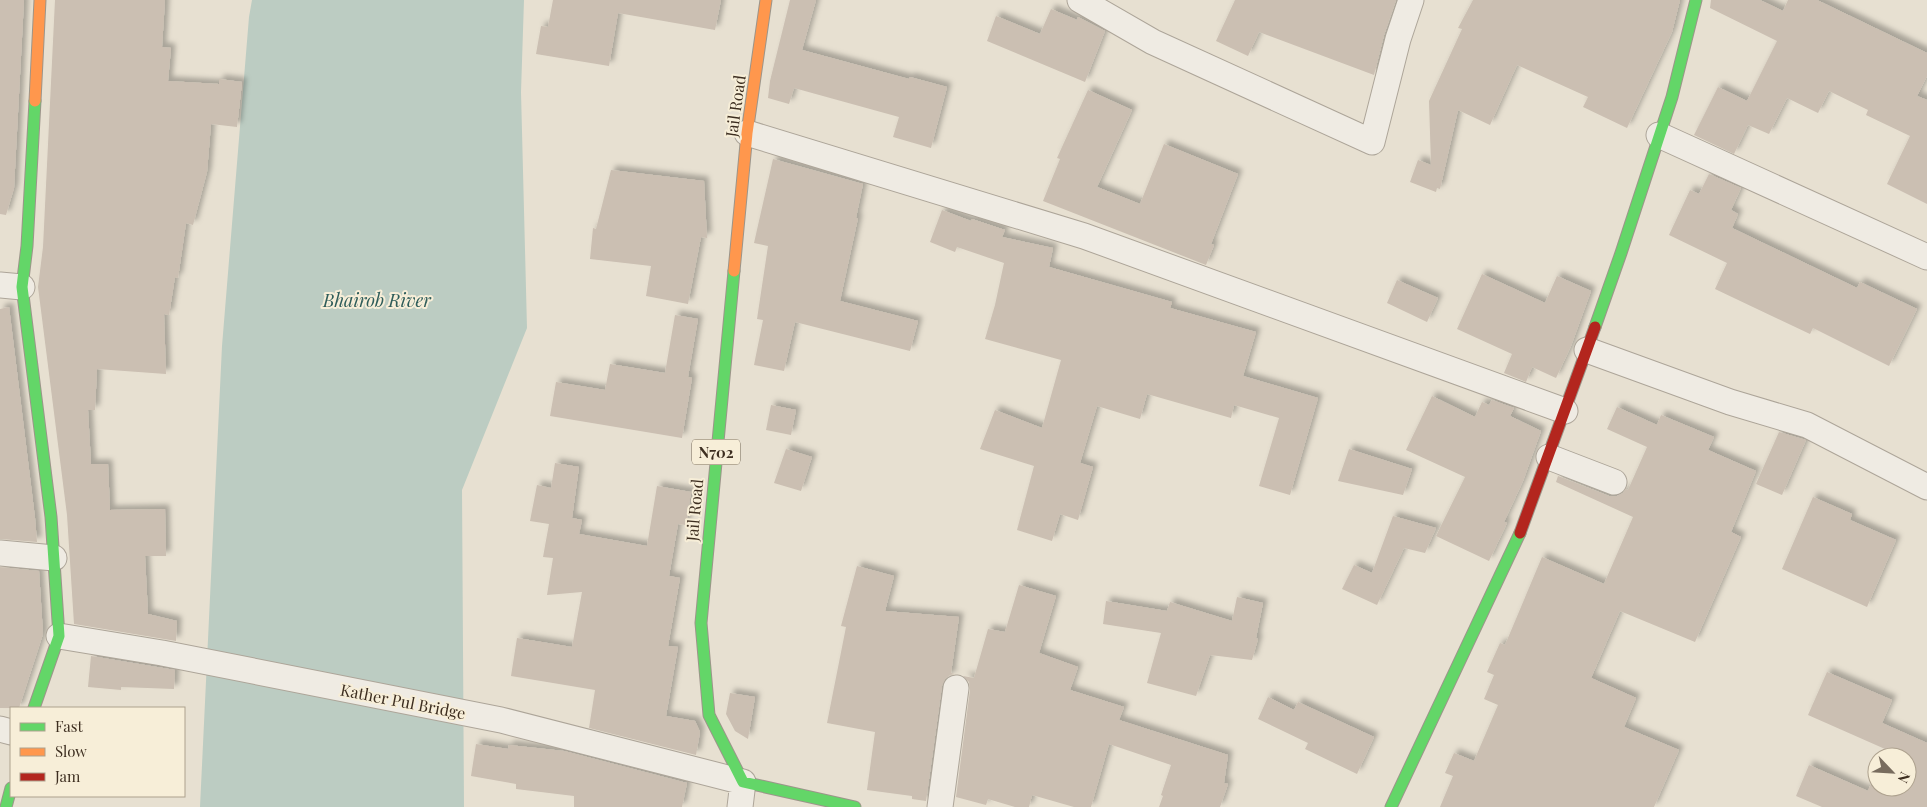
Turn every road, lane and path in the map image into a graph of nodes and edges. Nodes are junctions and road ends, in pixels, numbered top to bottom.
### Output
1 (40, 0) edge
2 (766, 0) edge
3 (1080, 0) edge
4 (1411, 0) edge
5 (1696, 0) edge
6 (747, 133) junction
7 (1659, 135) junction
8 (1927, 257) edge
9 (11, 286) edge
10 (1587, 350) junction
11 (1566, 411) junction
12 (1549, 457) junction
13 (1614, 482) dead end
14 (1927, 487) edge
15 (0, 553) edge
16 (54, 558) junction
17 (59, 636) junction
18 (956, 688) dead end
19 (34, 707) edge
20 (743, 782) junction
21 (10, 792) edge
22 (6, 807) edge
23 (740, 807) edge
24 (855, 807) edge
25 (940, 807) edge
26 (1390, 807) edge

1 - 9 main road
2 - 6 main road, Jail Road / N702
3 - 4 street
5 - 7 main road
6 - 11 street
6 - 20 main road, Jail Road / N702
7 - 8 street
7 - 10 main road
9 - 16 main road
10 - 11 main road
10 - 14 street
11 - 12 main road
12 - 13 street
12 - 26 main road
15 - 16 street
16 - 17 main road
17 - 19 main road
17 - 20 street, Kather Pul Bridge
18 - 25 street
20 - 23 street
20 - 24 main road
21 - 22 main road

